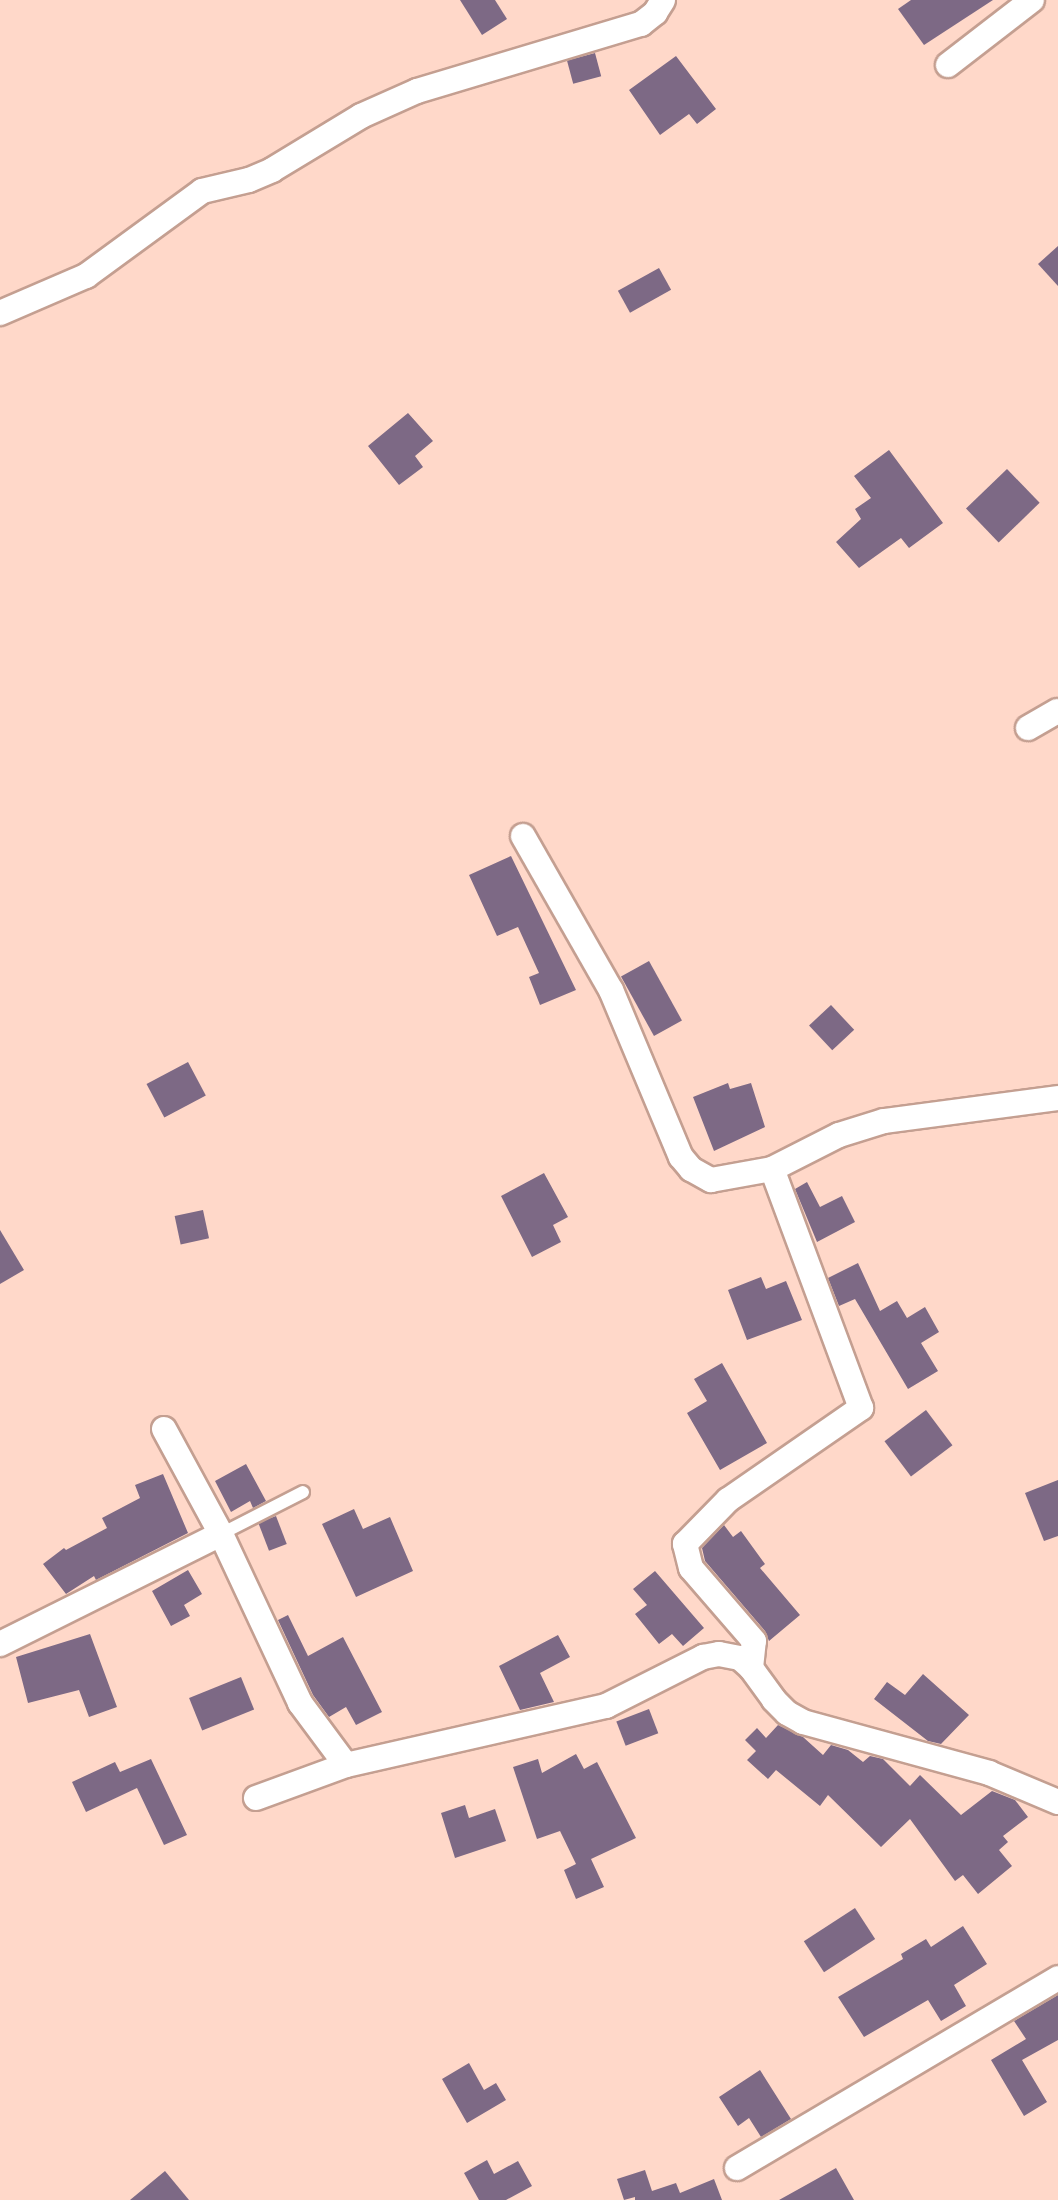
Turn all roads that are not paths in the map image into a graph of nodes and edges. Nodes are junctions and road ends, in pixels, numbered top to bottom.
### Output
1 (663, 0) edge
2 (1032, 0) edge
3 (948, 65) dead end
4 (0, 313) edge
5 (1058, 711) edge
6 (1028, 728) dead end
7 (523, 836) dead end
8 (1058, 1098) edge
9 (772, 1169) junction
10 (164, 1429) dead end
11 (303, 1492) dead end
12 (221, 1534) junction
13 (0, 1644) edge
14 (751, 1668) junction
15 (346, 1765) junction
16 (256, 1798) dead end
17 (1058, 1802) edge
18 (1058, 1978) edge
19 (737, 2168) dead end

1 - 4 street
2 - 3 street
5 - 6 street
7 - 9 street
8 - 9 street
9 - 14 street
10 - 12 street
11 - 12 lane
12 - 13 street
12 - 15 street
14 - 15 street
14 - 17 street
15 - 16 street
18 - 19 street

